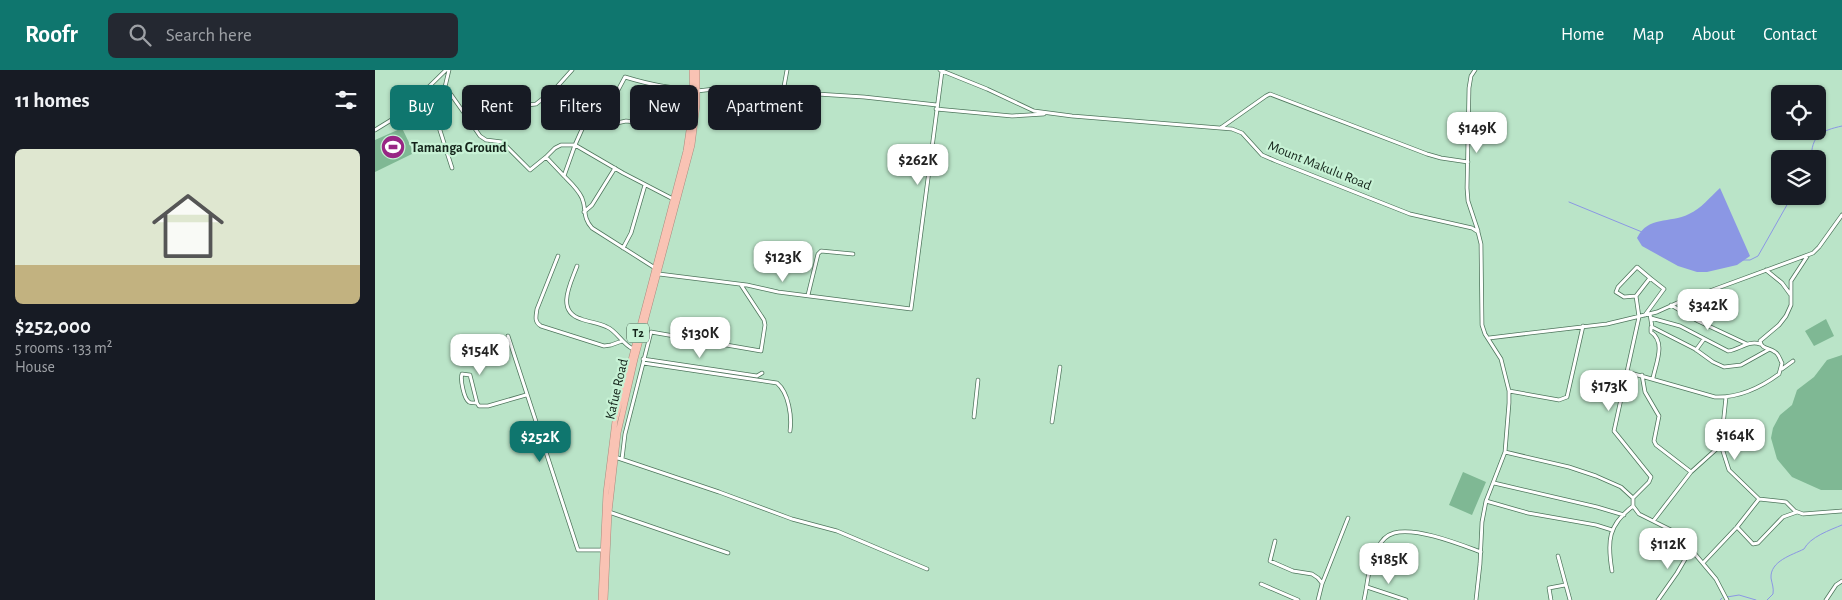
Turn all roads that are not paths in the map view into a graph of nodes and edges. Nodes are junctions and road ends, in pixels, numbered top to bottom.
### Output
1 (447, 70) edge
2 (572, 70) edge
3 (692, 70) edge
4 (697, 70) edge
5 (787, 70) edge
6 (941, 70) edge
7 (1475, 70) edge
8 (445, 85) edge
9 (559, 85) edge
10 (655, 85) edge
11 (694, 85) edge
12 (696, 85) edge
13 (784, 85) edge
14 (620, 87) edge
15 (821, 94) edge
16 (452, 96) edge
17 (936, 107) junction
18 (462, 110) edge
19 (1048, 114) junction
20 (1222, 127) junction
21 (375, 130) edge
22 (440, 130) edge
23 (476, 130) edge
24 (582, 130) edge
25 (689, 130) edge
26 (694, 130) edge
27 (575, 145) junction
28 (546, 157) junction
29 (1467, 162) junction
30 (452, 168) dead end
31 (615, 168) junction
32 (564, 176) junction
33 (645, 185) junction
34 (674, 199) junction
35 (584, 213) junction
36 (1842, 215) edge
37 (1478, 232) junction
38 (623, 248) junction
39 (853, 254) dead end
40 (1808, 255) junction
41 (558, 256) dead end
42 (577, 266) dead end
43 (1766, 270) junction
44 (657, 271) junction
45 (1650, 278) junction
46 (741, 284) junction
47 (808, 295) junction
48 (1790, 295) junction
49 (1636, 296) junction
50 (1671, 305) junction
51 (1645, 315) junction
52 (1650, 316) junction
53 (1639, 317) junction
54 (1583, 326) junction
55 (1651, 327) junction
56 (508, 336) dead end
57 (1488, 338) junction
58 (1704, 339) junction
59 (622, 341) junction
60 (1759, 343) junction
61 (1747, 344) junction
62 (633, 349) junction
63 (1697, 350) junction
64 (1767, 350) junction
65 (635, 359) junction
66 (643, 361) junction
67 (1793, 361) dead end
68 (1060, 367) dead end
69 (1781, 370) junction
70 (1627, 372) junction
71 (762, 373) dead end
72 (1642, 375) junction
73 (1653, 378) junction
74 (979, 380) dead end
75 (1509, 391) junction
76 (526, 395) junction
77 (1726, 397) junction
78 (477, 403) junction
79 (623, 403) junction
80 (632, 405) junction
81 (974, 417) dead end
82 (1052, 422) dead end
83 (790, 431) dead end
84 (1721, 445) junction
85 (1505, 452) junction
86 (614, 456) junction
87 (623, 459) junction
88 (1691, 472) junction
89 (1494, 483) junction
90 (1633, 498) junction
91 (1759, 499) junction
92 (1486, 501) junction
93 (1633, 506) junction
94 (609, 512) junction
95 (1797, 512) junction
96 (1842, 512) edge
97 (1624, 515) junction
98 (1348, 518) dead end
99 (1654, 520) junction
100 (1737, 527) junction
101 (1612, 530) junction
102 (1275, 541) dead end
103 (1691, 549) junction
104 (603, 550) junction
105 (1481, 552) junction
106 (728, 553) dead end
107 (1558, 556) dead end
108 (1703, 563) junction
109 (927, 570) dead end
110 (1612, 570) dead end
111 (1842, 582) edge
112 (1261, 584) dead end
113 (1322, 584) junction
114 (1565, 585) junction
115 (1836, 585) junction
116 (1367, 587) junction
117 (1842, 587) edge
118 (601, 600) edge
119 (605, 600) edge
120 (1298, 600) edge
121 (1318, 600) edge
122 (1364, 600) edge
123 (1406, 600) edge
124 (1477, 600) edge
125 (1551, 600) edge
126 (1570, 600) edge
127 (1658, 600) edge
128 (1727, 600) edge
129 (1826, 600) edge

1 - 8 street
1 - 21 street
2 - 9 street
3 - 11 highway, Kafue Road / T2
4 - 12 highway, Kafue Road / T2
5 - 13 street
6 - 17 street
6 - 19 street, Mount Makulu Road
7 - 29 street
10 - 14 street
15 - 17 street
16 - 18 street
17 - 19 street
17 - 47 street
19 - 20 street, Mount Makulu Road
20 - 29 street
20 - 37 street, Mount Makulu Road
22 - 30 street
23 - 28 street
24 - 27 street
25 - 34 highway, Kafue Road / T2
26 - 44 highway, Kafue Road / T2
27 - 28 street
27 - 31 street
27 - 32 street
28 - 32 street
29 - 37 street
31 - 33 street
31 - 35 street
32 - 35 street
33 - 34 street
33 - 38 street
34 - 44 highway, Kafue Road / T2
35 - 38 street
36 - 40 street
37 - 57 street
38 - 44 street
39 - 47 street
40 - 43 street
40 - 48 street
41 - 59 street
42 - 59 street
43 - 48 street
43 - 50 street
44 - 46 street
44 - 62 highway, Kafue Road / T2
44 - 65 highway, Kafue Road / T2
45 - 49 street
45 - 49 street
45 - 51 street
46 - 47 street
46 - 66 street
48 - 60 street
49 - 53 street
50 - 52 street
50 - 61 street
51 - 52 street
51 - 53 street
52 - 55 street
52 - 58 street
53 - 54 street
53 - 70 street
54 - 57 street
54 - 75 street
55 - 63 street
55 - 73 street
56 - 76 street
57 - 75 street
58 - 61 street
58 - 63 street
59 - 62 street
60 - 61 street
60 - 64 street
62 - 104 highway, Kafue Road / T2
63 - 64 street
64 - 69 street
65 - 66 street
65 - 79 highway, Kafue Road / T2
66 - 71 street
66 - 80 street
66 - 83 street
67 - 69 street
68 - 82 street
69 - 77 street
70 - 72 street
70 - 90 street
72 - 73 street
72 - 88 street
73 - 77 street
74 - 81 street
75 - 85 street
76 - 78 street
76 - 104 street
77 - 84 street
78 - 78 street
79 - 80 street
79 - 86 highway, Kafue Road / T2
80 - 87 street
84 - 88 street
84 - 91 street
85 - 89 street
85 - 90 street
86 - 87 street
86 - 94 highway, Kafue Road / T2
87 - 109 street
88 - 99 street
89 - 92 street
89 - 97 street
90 - 93 street
91 - 95 street
91 - 100 street
92 - 101 street
92 - 105 street
93 - 97 street
93 - 99 street
94 - 106 street
94 - 119 highway, Kafue Road / T2
95 - 96 street
95 - 100 street
97 - 101 street
98 - 113 street
99 - 103 street
100 - 108 street
101 - 110 street
102 - 113 street
103 - 108 street
103 - 127 street
104 - 118 highway, Kafue Road / T2
105 - 116 street
105 - 124 street
107 - 114 street
108 - 128 street
111 - 115 street
112 - 120 street
113 - 121 street
114 - 125 street
114 - 126 street
115 - 117 street
115 - 129 street
116 - 122 street
116 - 123 street

